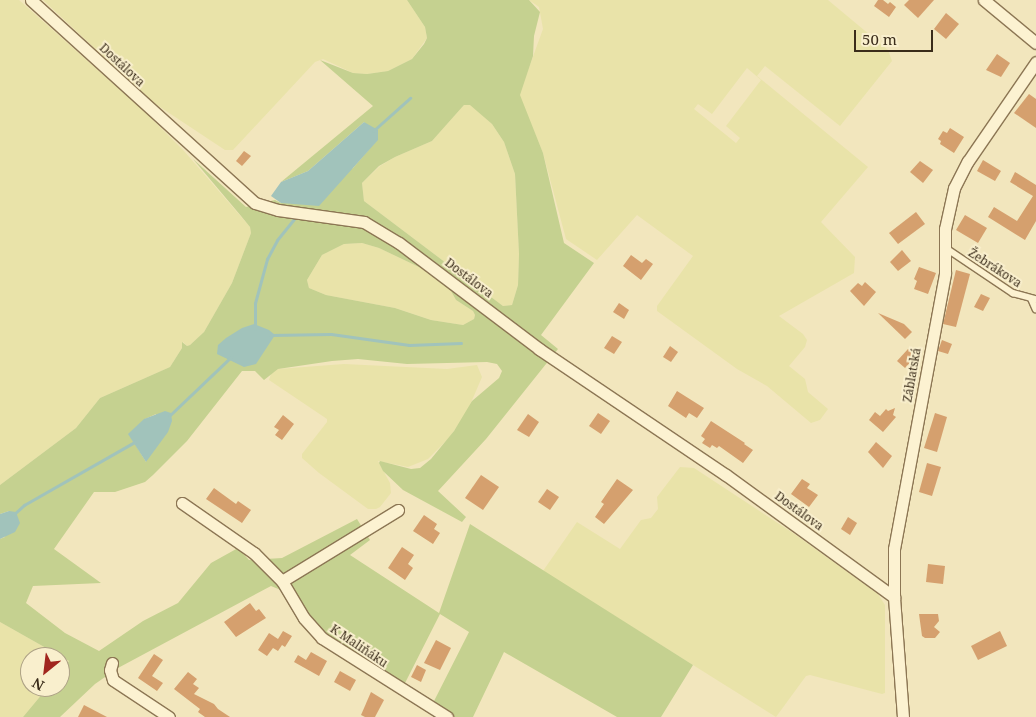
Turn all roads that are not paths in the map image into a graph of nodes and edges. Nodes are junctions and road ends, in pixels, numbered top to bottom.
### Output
1 (31, 0) edge
2 (984, 0) edge
3 (1036, 43) edge
4 (1036, 62) edge
5 (946, 248) junction
6 (1034, 300) edge
7 (1036, 309) edge
8 (182, 503) dead end
9 (398, 510) dead end
10 (282, 581) junction
11 (894, 597) junction
12 (112, 663) dead end
13 (169, 717) edge
14 (447, 717) edge
15 (903, 717) edge

1 - 11 street, Dostálova
2 - 3 street
4 - 5 street, Záblatská
5 - 6 lane, Žebrákova
5 - 11 street, Záblatská
6 - 7 lane
8 - 10 street, K Maliňáku
9 - 10 street
10 - 14 street, K Maliňáku
11 - 15 street, Záblatská
12 - 13 street

